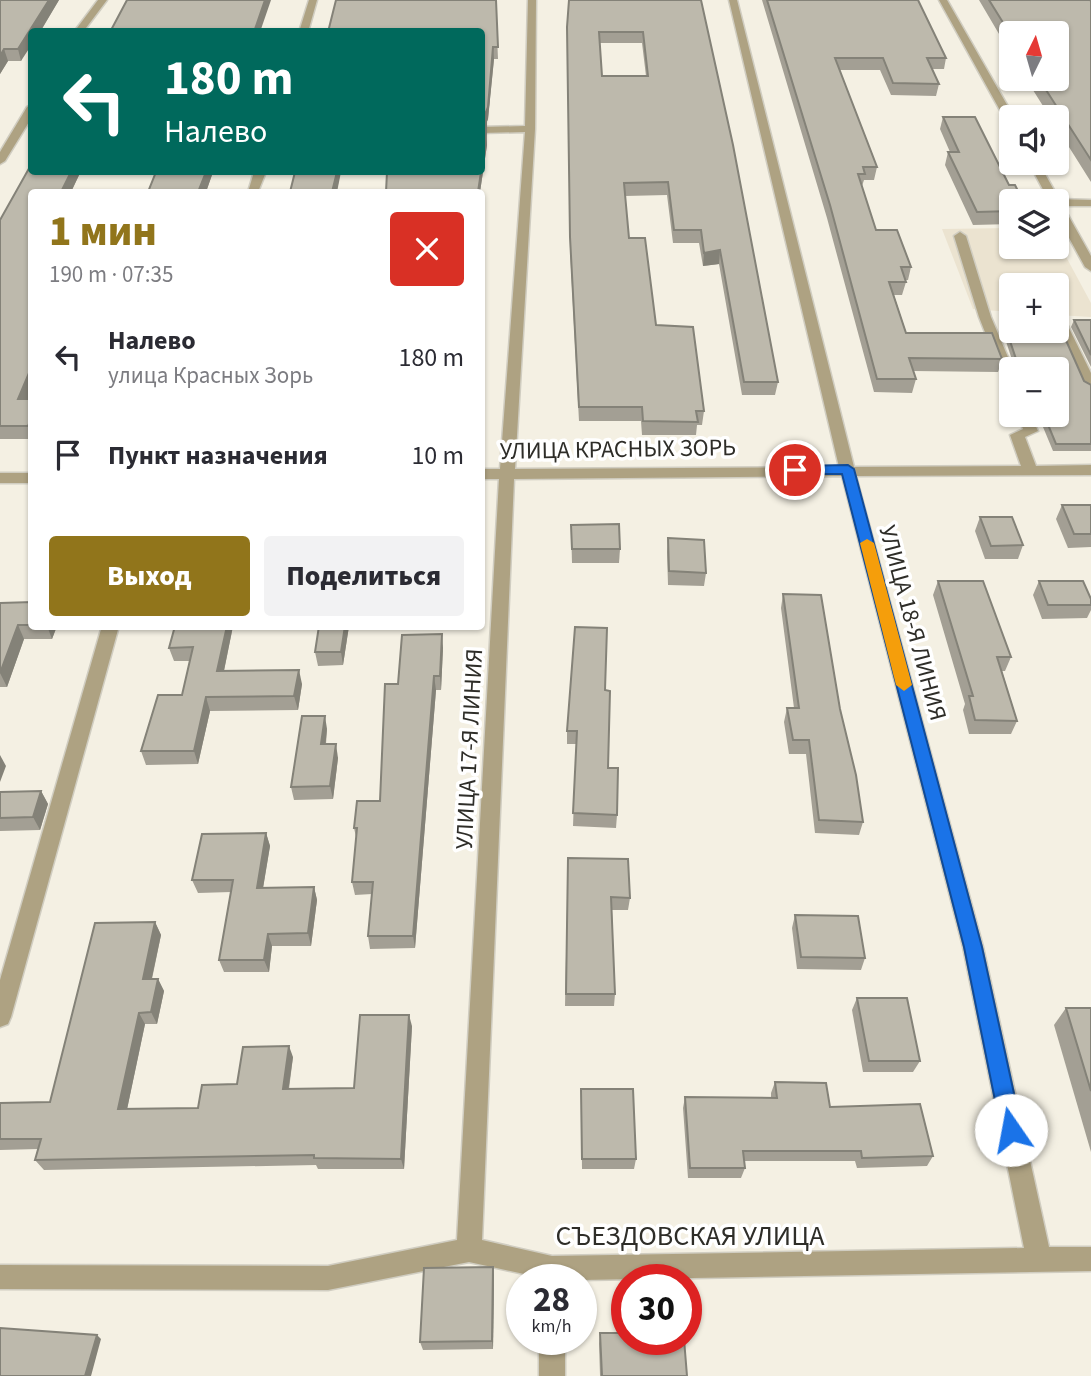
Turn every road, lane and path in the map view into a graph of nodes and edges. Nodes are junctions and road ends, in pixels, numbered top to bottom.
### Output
1 (103, 0) edge
2 (313, 0) edge
3 (532, 0) edge
4 (733, 0) edge
5 (943, 0) edge
6 (81, 28) edge
7 (304, 28) edge
8 (1002, 105) edge
9 (28, 114) edge
10 (485, 130) edge
11 (530, 130) junction
12 (0, 133) edge
13 (16, 133) junction
14 (0, 161) edge
15 (1091, 202) edge
16 (1069, 203) edge
17 (1069, 227) edge
18 (960, 236) dead end
19 (1091, 267) edge
20 (1069, 341) edge
21 (1001, 357) edge
22 (1091, 387) edge
23 (1029, 427) edge
24 (848, 469) junction
25 (1030, 470) junction
26 (1091, 470) edge
27 (485, 474) edge
28 (507, 474) junction
29 (0, 478) edge
30 (28, 478) edge
31 (110, 630) edge
32 (0, 1017) edge
33 (469, 1250) junction
34 (1091, 1259) edge
35 (1039, 1261) junction
36 (517, 1264) edge
37 (597, 1273) edge
38 (0, 1277) edge
39 (552, 1355) edge
40 (552, 1376) edge

1 - 6 street
2 - 7 street
3 - 11 street, УЛИЦА 17-Я ЛИНИЯ
4 - 24 street, УЛИЦА 18-Я ЛИНИЯ
5 - 8 street
9 - 13 street
10 - 11 street
11 - 28 street, УЛИЦА 17-Я ЛИНИЯ
12 - 13 street
13 - 14 street
15 - 16 street
17 - 19 street
18 - 21 street
20 - 22 street
23 - 25 street
24 - 25 street, УЛИЦА КРАСНЫХ ЗОРЬ
24 - 28 street, УЛИЦА КРАСНЫХ ЗОРЬ
24 - 35 street, УЛИЦА 18-Я ЛИНИЯ
25 - 26 street, УЛИЦА КРАСНЫХ ЗОРЬ
27 - 28 street, УЛИЦА КРАСНЫХ ЗОРЬ
28 - 33 street, УЛИЦА 17-Я ЛИНИЯ
29 - 30 street
31 - 32 street
33 - 36 street, СЪЕЗДОВСКАЯ УЛИЦА
33 - 38 street, СЪЕЗДОВСКАЯ УЛИЦА
34 - 35 street, СЪЕЗДОВСКАЯ УЛИЦА
35 - 37 street, СЪЕЗДОВСКАЯ УЛИЦА
39 - 40 street

